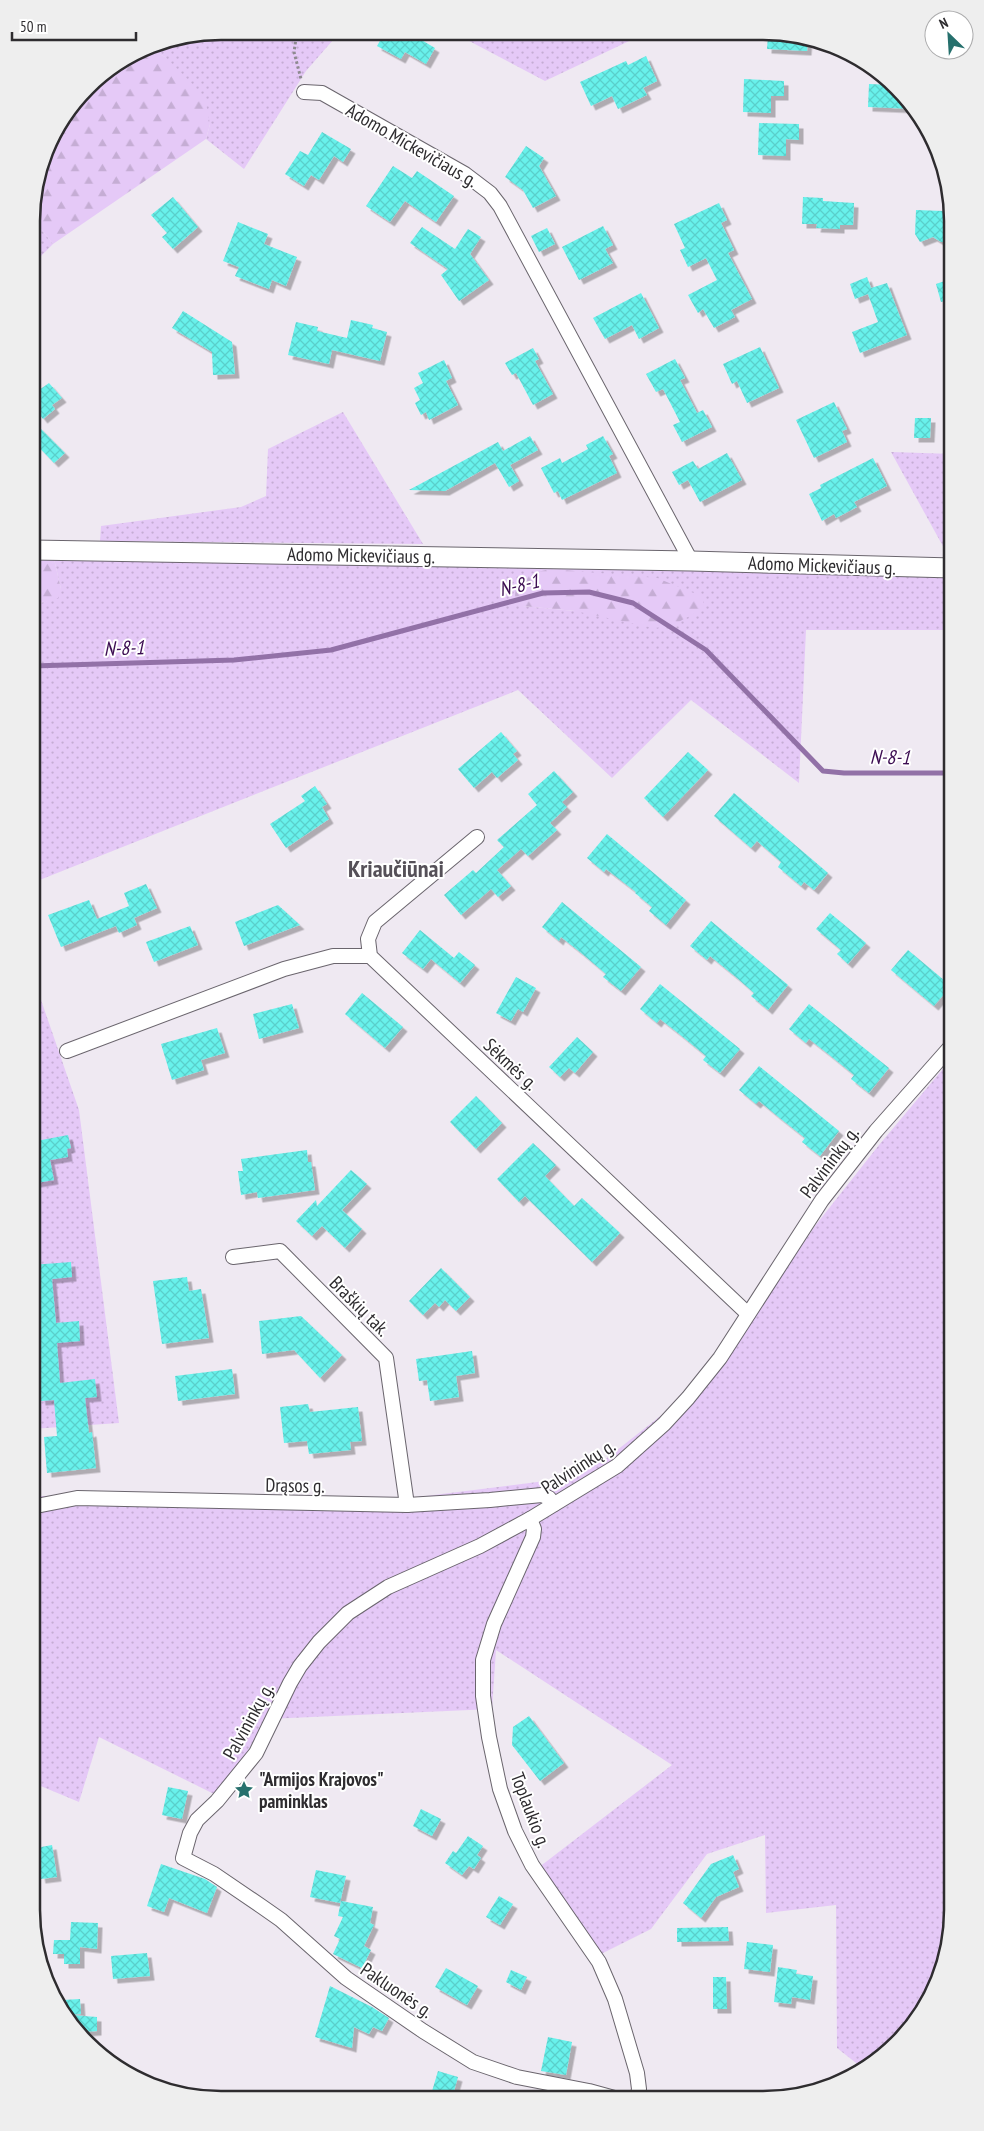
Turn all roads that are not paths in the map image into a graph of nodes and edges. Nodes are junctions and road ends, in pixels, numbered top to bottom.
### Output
1 (304, 92) road end
2 (40, 550) edge
3 (690, 561) junction
4 (944, 568) edge
5 (477, 837) dead end
6 (370, 956) junction
7 (67, 1051) dead end
8 (944, 1053) edge
9 (233, 1257) dead end
10 (748, 1314) junction
11 (554, 1504) junction
12 (40, 1505) edge
13 (407, 1505) junction
14 (530, 1519) junction
15 (183, 1858) joint
16 (589, 2091) edge
17 (638, 2091) edge

1 - 3 street, Adomo Mickevičiaus g.
2 - 3 main road, Adomo Mickevičiaus g.
3 - 4 main road, Adomo Mickevičiaus g.
5 - 6 street
6 - 7 street
6 - 10 street, Sėkmės g.
8 - 10 street, Palvininkų g.
9 - 13 street, Braškių tak.
10 - 11 street, Palvininkų g.
11 - 13 street, Drąsos g.
11 - 14 street, Palvininkų g.
12 - 13 street, Drąsos g.
14 - 15 street, Palvininkų g.
14 - 17 street, Toplaukio g.
15 - 16 street, Pakluonės g.

